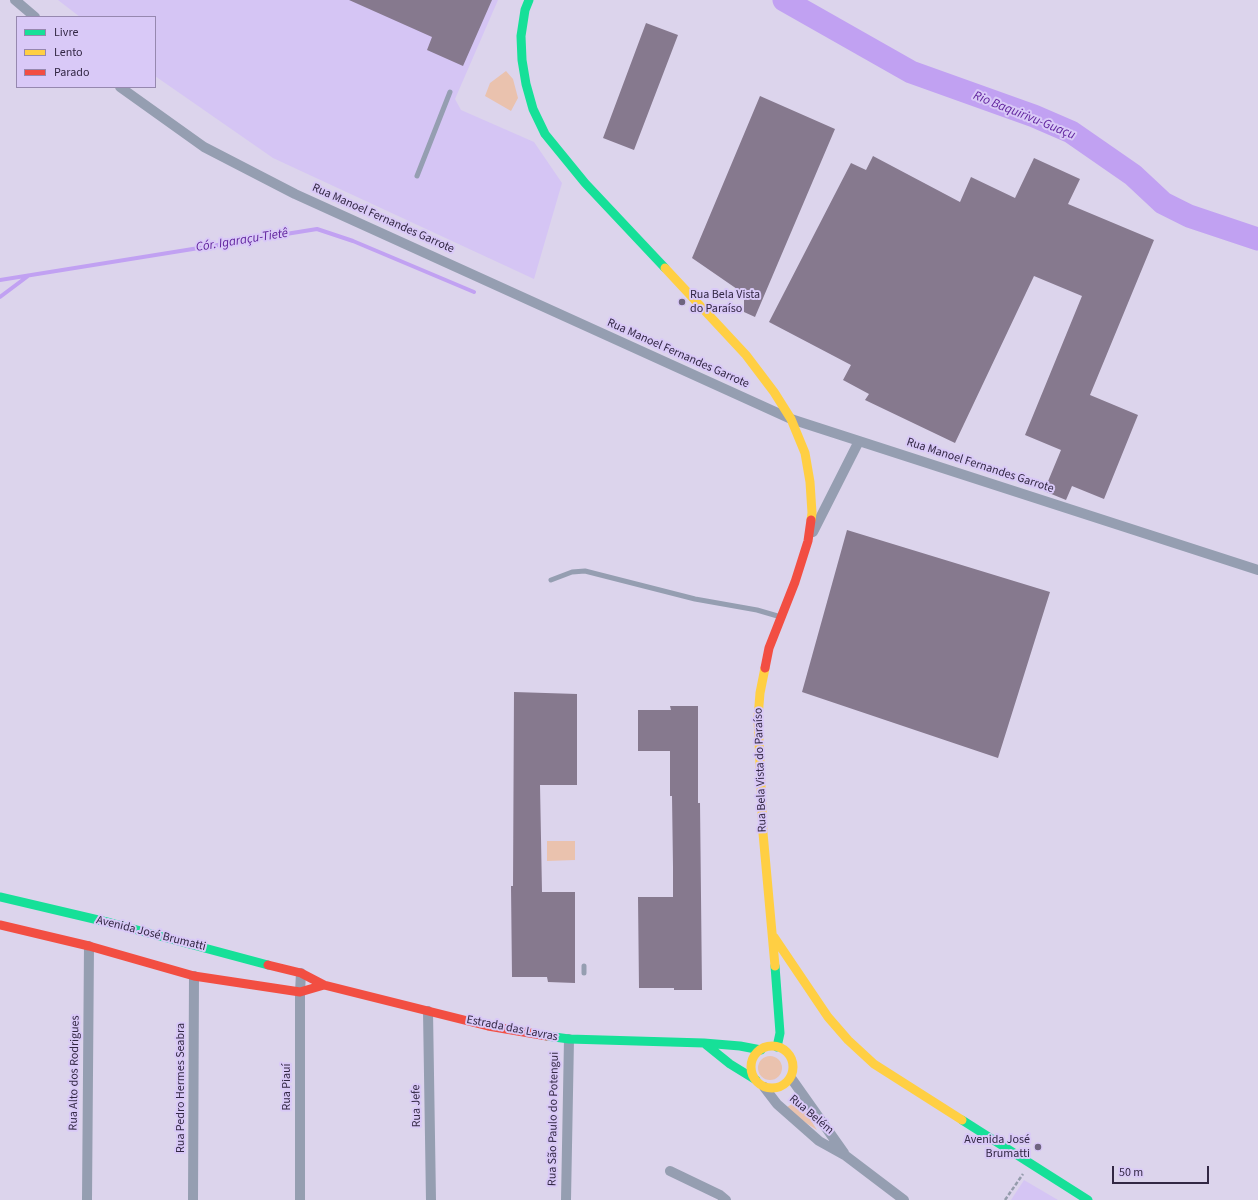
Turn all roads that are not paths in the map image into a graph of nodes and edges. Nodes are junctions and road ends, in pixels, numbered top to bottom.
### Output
1 (15, 0) edge
2 (529, 0) edge
3 (34, 16) edge
4 (121, 88) edge
5 (450, 92) dead end
6 (417, 176) dead end
7 (791, 419) junction
8 (859, 441) junction
9 (808, 541) junction
10 (1258, 570) edge
11 (551, 580) dead end
12 (782, 617) junction
13 (0, 897) edge
14 (0, 925) edge
15 (773, 934) junction
16 (89, 946) junction
17 (791, 963) junction
18 (584, 966) dead end
19 (301, 973) junction
20 (584, 973) dead end
21 (787, 975) dead end
22 (194, 976) junction
23 (324, 985) junction
24 (785, 987) dead end
25 (300, 992) junction
26 (428, 1011) junction
27 (569, 1039) junction
28 (704, 1042) junction
29 (777, 1047) junction
30 (761, 1050) junction
31 (791, 1057) junction
32 (790, 1078) junction
33 (760, 1084) junction
34 (846, 1156) junction
35 (670, 1171) dead end
36 (87, 1200) edge
37 (194, 1200) edge
38 (300, 1200) edge
39 (431, 1200) edge
40 (566, 1200) edge
41 (726, 1200) edge
42 (904, 1200) edge
43 (1088, 1200) edge

1 - 3 street
2 - 7 main road, Rua Bela Vista do Paraíso
4 - 7 street, Rua Manoel Fernandes Garrote
5 - 6 lane
7 - 8 street, Rua Manoel Fernandes Garrote
7 - 9 main road, Rua Bela Vista do Paraíso
8 - 9 street
8 - 10 street, Rua Manoel Fernandes Garrote
9 - 12 main road, Rua Bela Vista do Paraíso
11 - 12 lane
12 - 15 main road, Rua Bela Vista do Paraíso
13 - 19 main road, Avenida José Brumatti
14 - 16 main road
15 - 17 main road
15 - 29 main road, Rua Bela Vista do Paraíso
16 - 22 main road
16 - 36 street, Rua Alto dos Rodrigues
17 - 21 main road
17 - 43 main road
18 - 20 lane
19 - 23 main road, Estrada das Lavras
19 - 25 street, Rua Piauí
22 - 25 main road
22 - 37 street, Rua Pedro Hermes Seabra
23 - 25 main road
23 - 26 main road, Estrada das Lavras
24 - 31 main road
25 - 38 street, Rua Piauí
26 - 27 main road, Estrada das Lavras
26 - 39 street, Rua Jefe
27 - 28 main road, Estrada das Lavras
27 - 40 street, Rua São Paulo do Potengui
28 - 30 main road, Estrada das Lavras
28 - 33 main road
29 - 30 main road
29 - 31 main road
30 - 33 main road
31 - 32 main road
32 - 33 main road
32 - 34 street, Rua Belém
33 - 34 street, Rua Belém
34 - 42 street, Rua Belém
35 - 41 street

